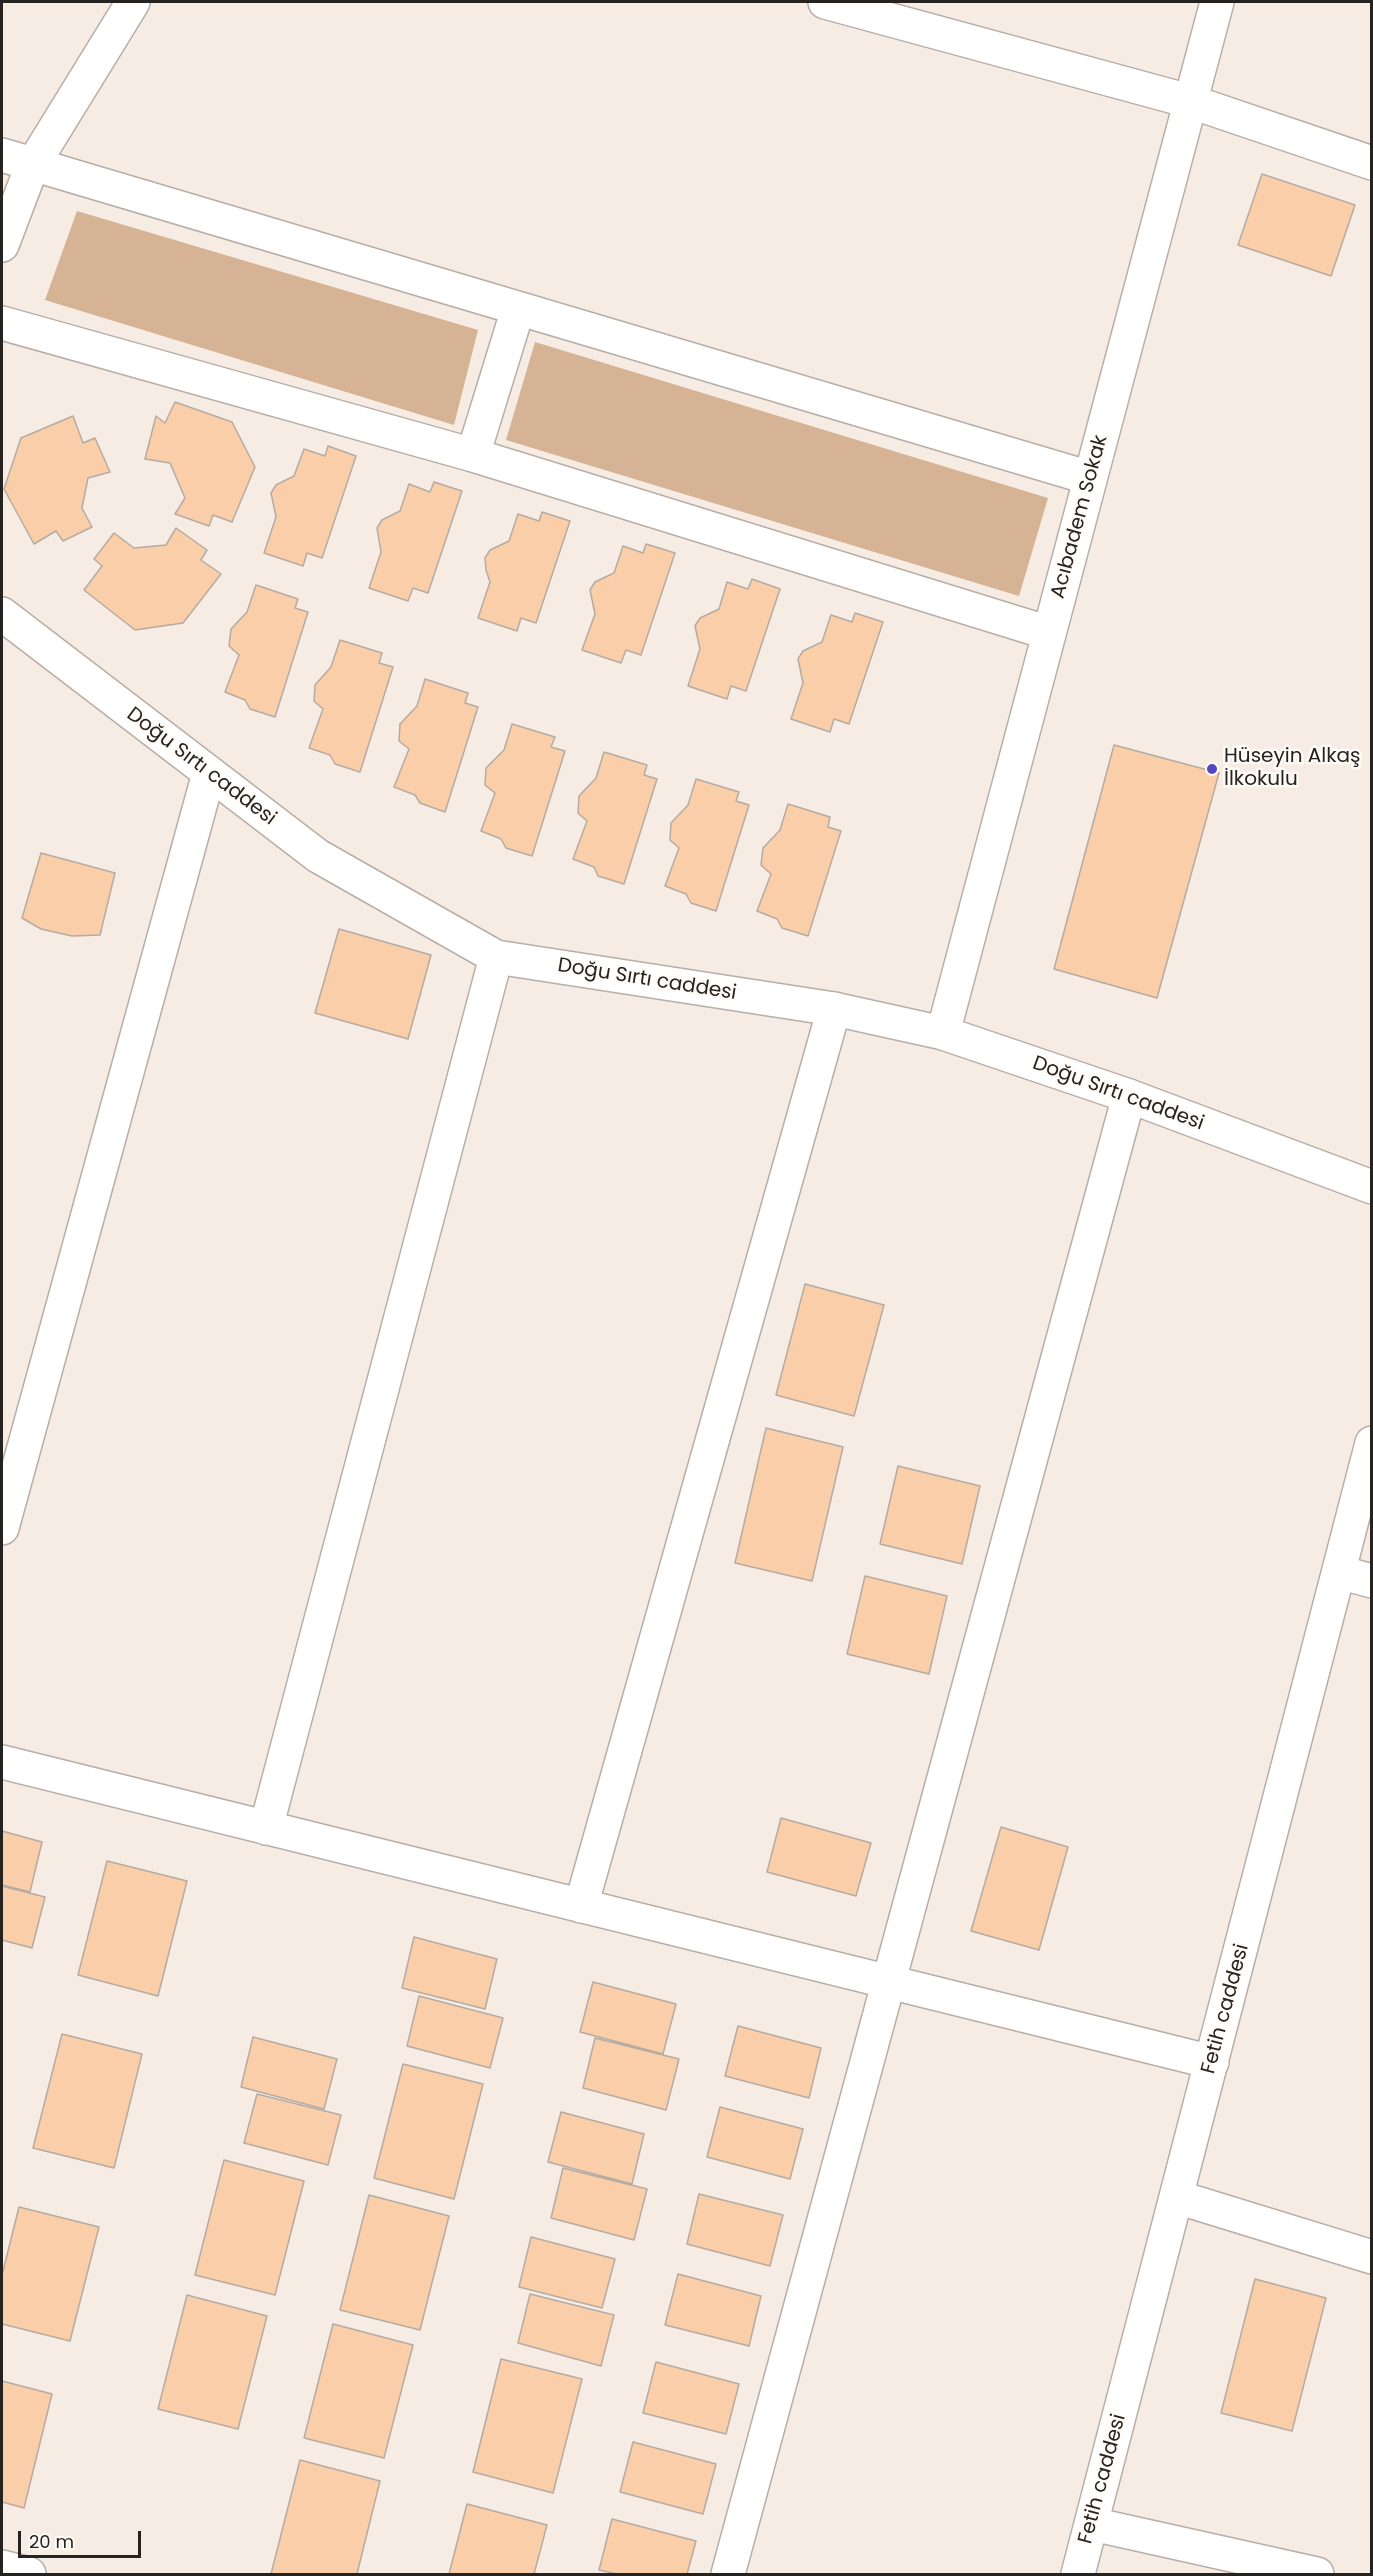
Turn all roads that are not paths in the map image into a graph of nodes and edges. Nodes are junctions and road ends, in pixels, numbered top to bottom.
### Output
1 (133, 2) edge
2 (825, 2) edge
3 (1216, 2) edge
4 (1189, 101) junction
5 (2, 155) edge
6 (1371, 163) edge
7 (32, 166) junction
8 (2, 245) edge
9 (518, 309) junction
10 (2, 323) edge
11 (473, 454) junction
12 (1090, 478) junction
13 (2, 614) edge
14 (1049, 633) junction
15 (209, 773) junction
16 (496, 957) junction
17 (834, 1009) junction
18 (943, 1033) junction
19 (1129, 1096) junction
20 (1371, 1186) edge
21 (1371, 1443) edge
22 (2, 1527) edge
23 (1339, 1572) junction
24 (1371, 1581) edge
25 (2, 1762) edge
26 (266, 1828) junction
27 (581, 1906) junction
28 (890, 1982) junction
29 (1212, 2062) junction
30 (1177, 2197) junction
31 (1371, 2257) edge
32 (1092, 2524) junction
33 (2, 2567) edge
34 (29, 2574) edge
35 (728, 2574) edge
36 (1078, 2574) edge
37 (1317, 2574) edge

1 - 7 street
2 - 4 street
3 - 4 street, Acıbadem Sokak
4 - 6 street
4 - 12 street, Acıbadem Sokak
5 - 7 street
7 - 8 street
7 - 9 street
9 - 11 street
9 - 12 street
10 - 11 street
11 - 14 street
12 - 14 street, Acıbadem Sokak
13 - 15 street, Doğu Sırtı caddesi
14 - 18 street, Acıbadem Sokak
15 - 16 street, Doğu Sırtı caddesi
15 - 22 street
16 - 17 street, Doğu Sırtı caddesi
16 - 26 street
17 - 18 street, Doğu Sırtı caddesi
17 - 27 street
18 - 19 street, Doğu Sırtı caddesi
19 - 20 street, Doğu Sırtı caddesi
19 - 28 street
21 - 23 street, Fetih caddesi
23 - 24 street
23 - 29 street, Fetih caddesi
25 - 26 street
26 - 27 street
27 - 28 street
28 - 29 street
28 - 35 street
29 - 30 street, Fetih caddesi
30 - 31 street
30 - 32 street, Fetih caddesi
32 - 36 street, Fetih caddesi
32 - 37 street
33 - 34 street

